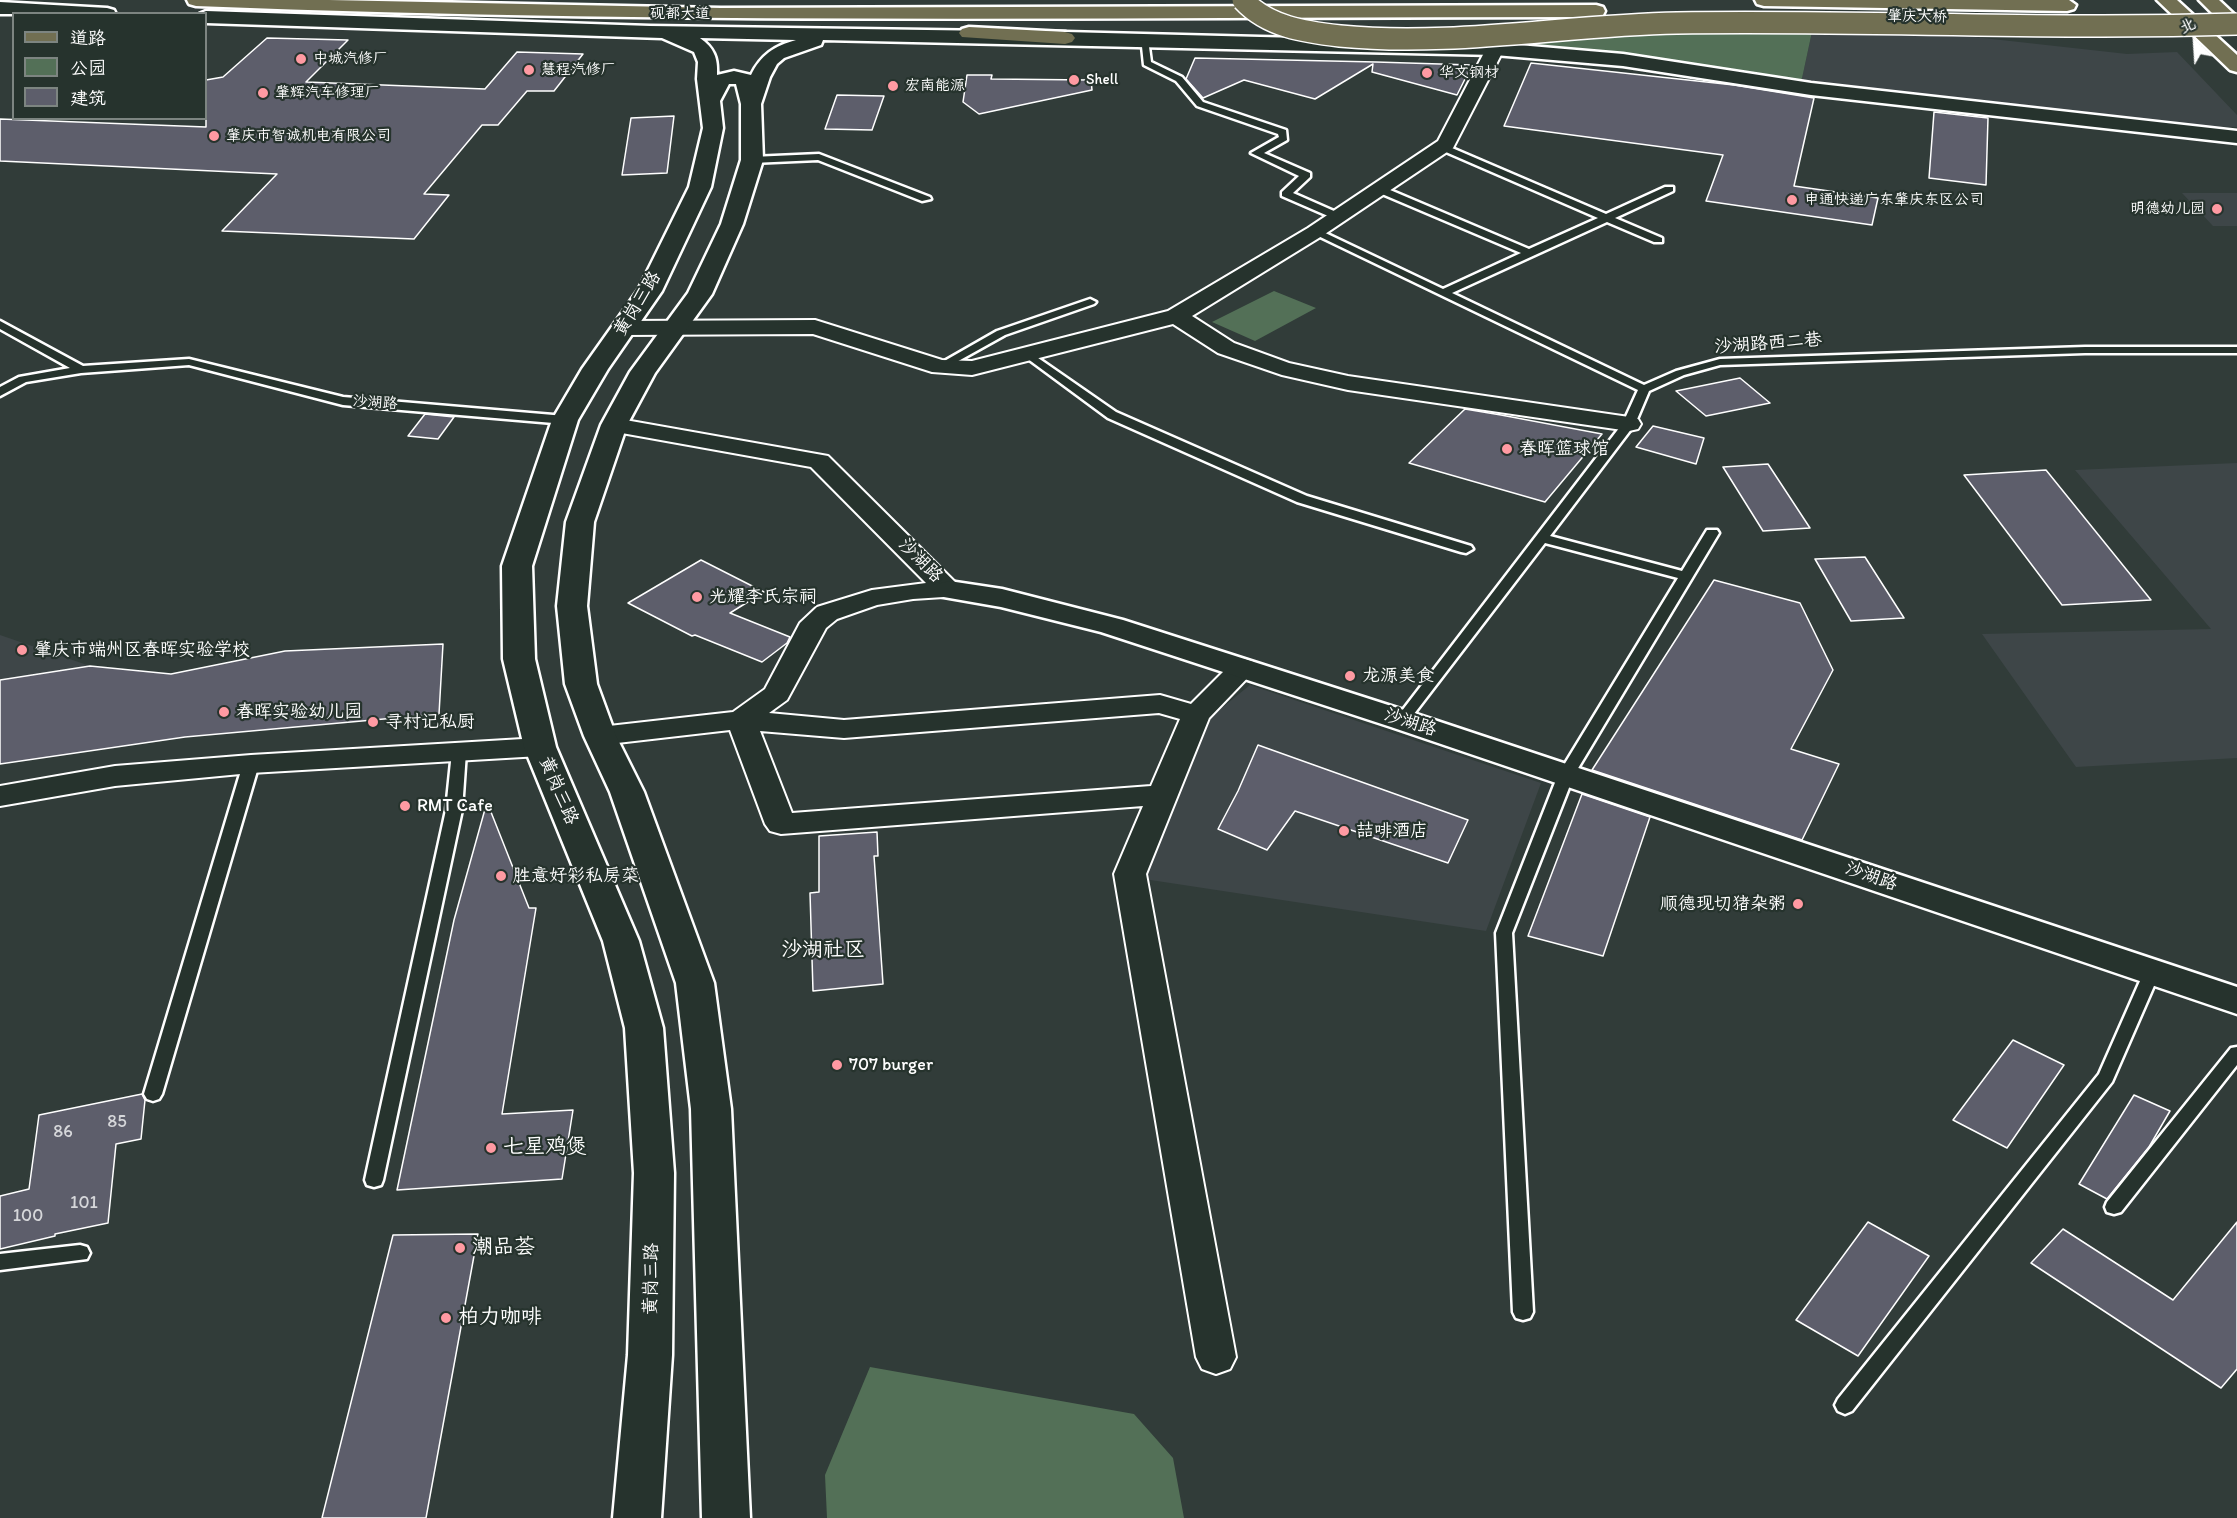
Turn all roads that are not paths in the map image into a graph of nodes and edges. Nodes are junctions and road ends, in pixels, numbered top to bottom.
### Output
1 (196, 0) edge
2 (1243, 0) edge
3 (1764, 0) edge
4 (1994, 0) edge
5 (2166, 0) edge
6 (2208, 0) edge
7 (2236, 2) edge
8 (2067, 5) junction
9 (2089, 5) dead end
10 (2146, 5) dead end
11 (0, 8) edge
12 (372, 9) junction
13 (1596, 10) joint
14 (71, 12) edge
15 (207, 15) edge
16 (207, 15) edge
17 (655, 23) junction
18 (2237, 24) edge
19 (846, 34) junction
20 (1065, 38) junction
21 (1144, 39) junction
22 (1495, 49) junction
23 (2237, 66) edge
24 (710, 100) junction
25 (751, 104) junction
26 (2237, 137) edge
27 (1442, 147) junction
28 (752, 160) junction
29 (1379, 189) junction
30 (1669, 189) dead end
31 (926, 199) dead end
32 (1338, 217) junction
33 (1606, 218) junction
34 (1315, 232) junction
35 (1658, 240) dead end
36 (1529, 253) junction
37 (1443, 293) junction
38 (1090, 302) dead end
39 (1176, 316) junction
40 (0, 324) edge
41 (624, 328) junction
42 (675, 328) junction
43 (2237, 350) edge
44 (1028, 354) junction
45 (940, 367) junction
46 (81, 370) junction
47 (1644, 389) junction
48 (0, 392) edge
49 (565, 420) junction
50 (1629, 424) junction
51 (614, 425) junction
52 (1712, 533) dead end
53 (1542, 538) junction
54 (1466, 549) dead end
55 (1686, 576) junction
56 (949, 590) junction
57 (1242, 668) junction
58 (1196, 715) junction
59 (741, 720) junction
60 (1402, 720) junction
61 (600, 736) junction
62 (540, 747) junction
63 (459, 752) junction
64 (251, 764) junction
65 (1566, 775) junction
66 (1163, 795) junction
67 (0, 796) edge
68 (2152, 972) junction
69 (2237, 1000) edge
70 (2237, 1053) edge
71 (153, 1094) dead end
72 (374, 1180) dead end
73 (2114, 1207) dead end
74 (81, 1253) dead end
75 (0, 1262) edge
76 (1523, 1312) dead end
77 (1216, 1357) dead end
78 (1845, 1404) dead end
79 (717, 1517) edge
80 (637, 1518) edge

1 - 12 main road
2 - 18 main road, bridge
3 - 8 main road
4 - 8 main road
5 - 23 main road
6 - 18 main road
7 - 10 main road
8 - 9 main road
11 - 14 main road
12 - 15 main road
12 - 17 main road
13 - 17 main road, 砚都大道
13 - 18 main road, 肇庆大桥, bridge
16 - 17 main road
17 - 19 main road
17 - 20 main road
17 - 24 main road, 黄岗三路
19 - 20 main road
19 - 25 main road
20 - 21 main road
21 - 22 main road
21 - 32 lane
22 - 26 main road
22 - 27 street
24 - 25 main road
24 - 41 main road, 黄岗三路
25 - 28 main road
27 - 29 street
27 - 33 lane
28 - 31 lane
28 - 42 main road
29 - 32 street
29 - 36 lane
30 - 33 lane
32 - 34 street
33 - 35 lane
33 - 36 lane
34 - 37 lane
34 - 39 street
36 - 37 lane
37 - 47 lane
38 - 45 lane
39 - 44 street
39 - 50 street
40 - 46 lane
41 - 42 street
41 - 49 main road, 黄岗三路
42 - 45 street
42 - 51 main road
43 - 47 lane, 沙湖路西二巷
44 - 45 street
44 - 54 lane
46 - 48 lane, 沙湖路
46 - 49 lane, 沙湖路
47 - 50 lane
49 - 62 main road, 黄岗三路
50 - 53 lane
51 - 56 street, 沙湖路
51 - 61 main road
52 - 55 lane
53 - 55 lane
53 - 60 lane
55 - 65 lane
56 - 57 main road, 沙湖路
56 - 59 street
57 - 58 street
57 - 60 main road, 沙湖路
58 - 59 street
58 - 66 street
59 - 61 street
59 - 66 street
60 - 65 main road, 沙湖路
61 - 79 main road
62 - 63 street
62 - 80 main road, 黄岗三路
63 - 64 street
63 - 72 lane
64 - 67 street
64 - 71 lane
65 - 68 main road, 沙湖路
65 - 76 lane
66 - 77 street
68 - 69 main road, 沙湖路
68 - 78 lane
70 - 73 lane
74 - 75 lane

